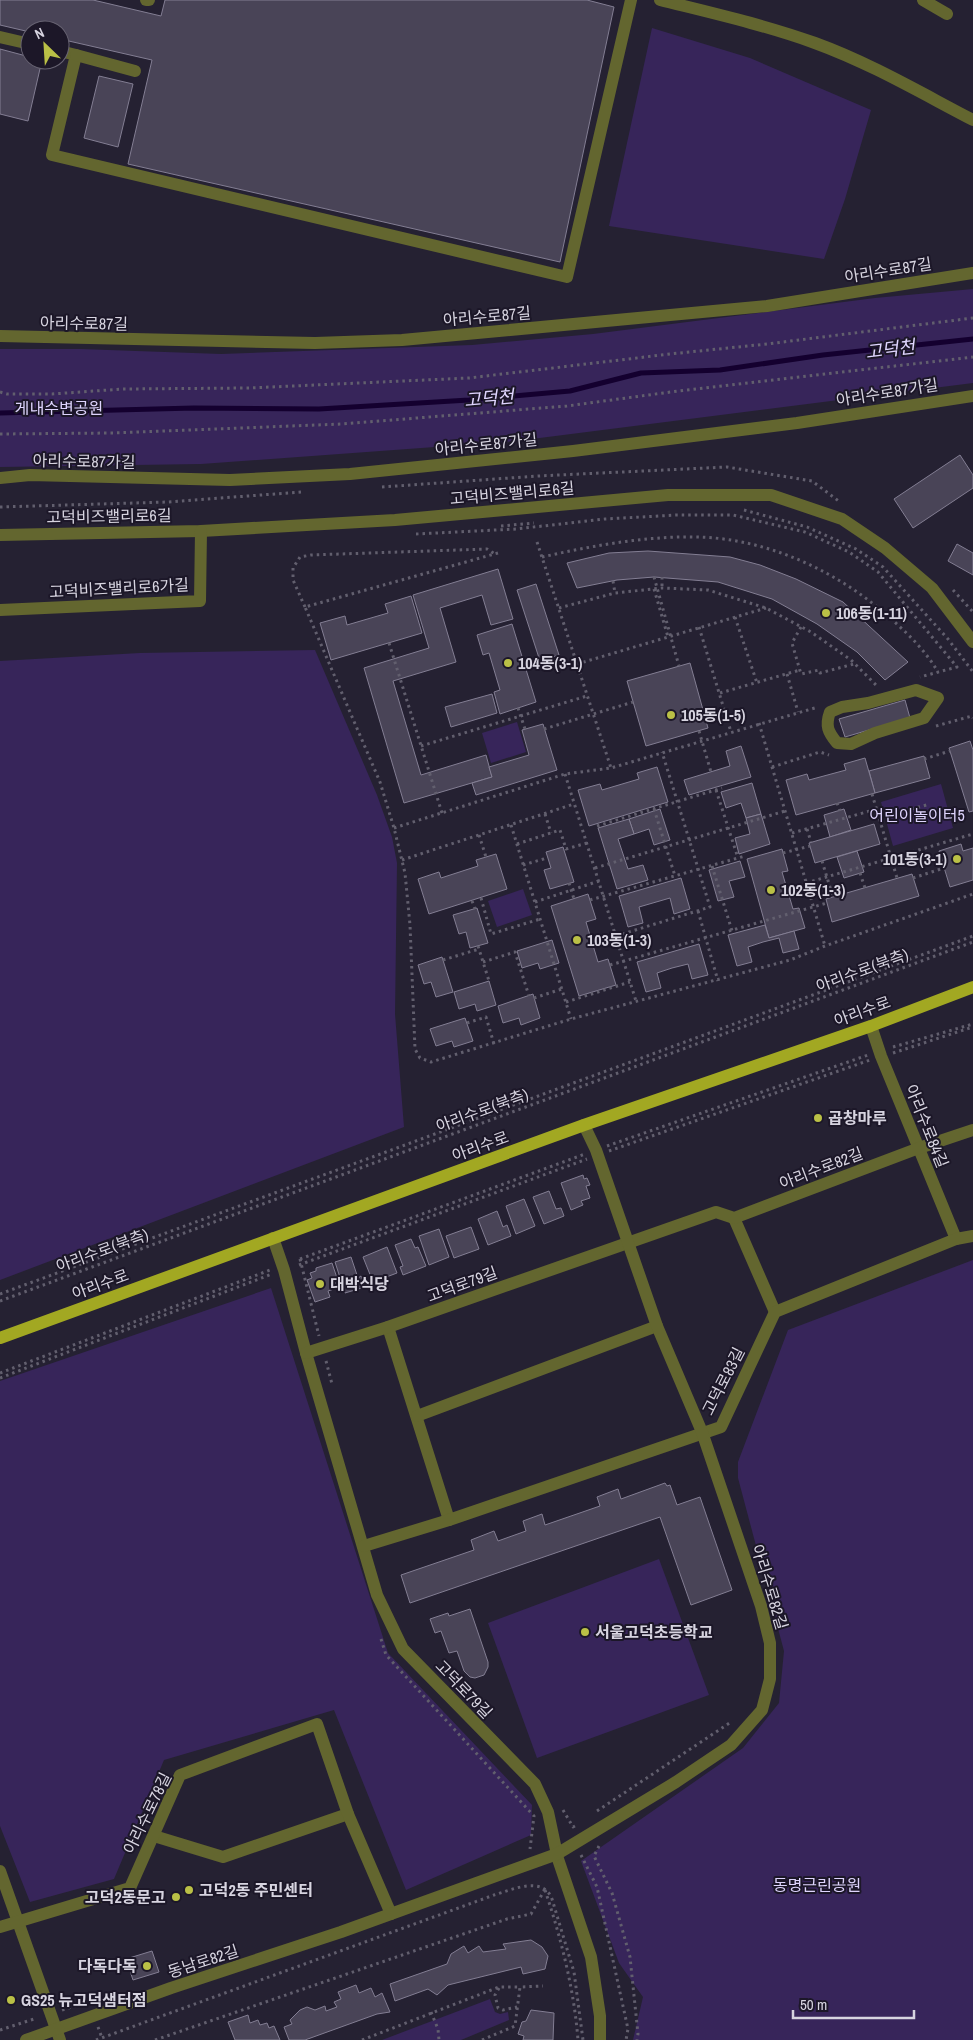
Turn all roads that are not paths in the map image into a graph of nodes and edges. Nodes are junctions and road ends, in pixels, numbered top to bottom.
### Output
1 (631, 0) edge
2 (660, 0) edge
3 (923, 0) edge
4 (947, 14) dead end
5 (0, 37) edge
6 (20, 42) edge
7 (70, 54) edge
8 (76, 55) junction
9 (135, 71) dead end
10 (973, 120) edge
11 (973, 273) edge
12 (0, 336) edge
13 (973, 396) edge
14 (0, 478) edge
15 (201, 530) junction
16 (0, 535) edge
17 (0, 610) edge
18 (973, 642) edge
19 (938, 698) joint
20 (973, 987) edge
21 (966, 992) edge
22 (870, 1026) junction
23 (584, 1126) junction
24 (973, 1130) edge
25 (919, 1148) junction
26 (734, 1218) junction
27 (973, 1236) edge
28 (273, 1238) junction
29 (956, 1239) junction
30 (628, 1242) junction
31 (775, 1312) junction
32 (658, 1326) junction
33 (388, 1327) junction
34 (0, 1338) edge
35 (306, 1353) junction
36 (417, 1416) junction
37 (702, 1432) junction
38 (449, 1520) junction
39 (364, 1546) junction
40 (348, 1814) junction
41 (154, 1836) junction
42 (557, 1854) junction
43 (0, 1871) edge
44 (391, 1914) junction
45 (17, 1922) junction
46 (0, 1927) edge
47 (58, 2034) edge
48 (26, 2040) edge
49 (600, 2040) edge

1 - 8 street
2 - 10 street
3 - 4 street
5 - 6 street
7 - 8 street
8 - 9 street
11 - 12 street, 아리수로87길
13 - 14 street, 아리수로87가길
15 - 16 street, 고덕비즈밸리로6길
15 - 17 street, 고덕비즈밸리로6가길
15 - 18 street, 고덕비즈밸리로6길
19 - 19 street
20 - 21 main road, 아리수로
21 - 22 main road, 아리수로
22 - 23 main road, 아리수로
22 - 25 street, 아리수로84길
23 - 28 main road, 아리수로
23 - 30 street, 아리수로82길
24 - 25 street, 아리수로82길
25 - 26 street, 아리수로82길
25 - 29 street, 아리수로84길
26 - 30 street
26 - 31 street
27 - 29 street
28 - 34 main road, 아리수로
28 - 35 street, 고덕로79길
29 - 31 street
30 - 32 street, 아리수로82길
30 - 33 street, 고덕로79길
31 - 37 street, 고덕로83길
32 - 36 street
32 - 37 street, 아리수로82길
33 - 35 street, 고덕로79길
33 - 36 street
35 - 39 street, 고덕로79길
36 - 38 street
37 - 38 street, 고덕로83길
37 - 42 street, 아리수로82길
38 - 39 street, 고덕로83길
39 - 42 street, 고덕로79길
40 - 41 street
40 - 41 street, 아리수로78길
40 - 44 street
41 - 45 street, 아리수로78길
42 - 44 street, 동남로82길
42 - 49 street, 고덕로79길
43 - 45 street
44 - 47 street, 동남로82길
45 - 46 street, 아리수로78길
45 - 47 street
47 - 48 street, 동남로82길

